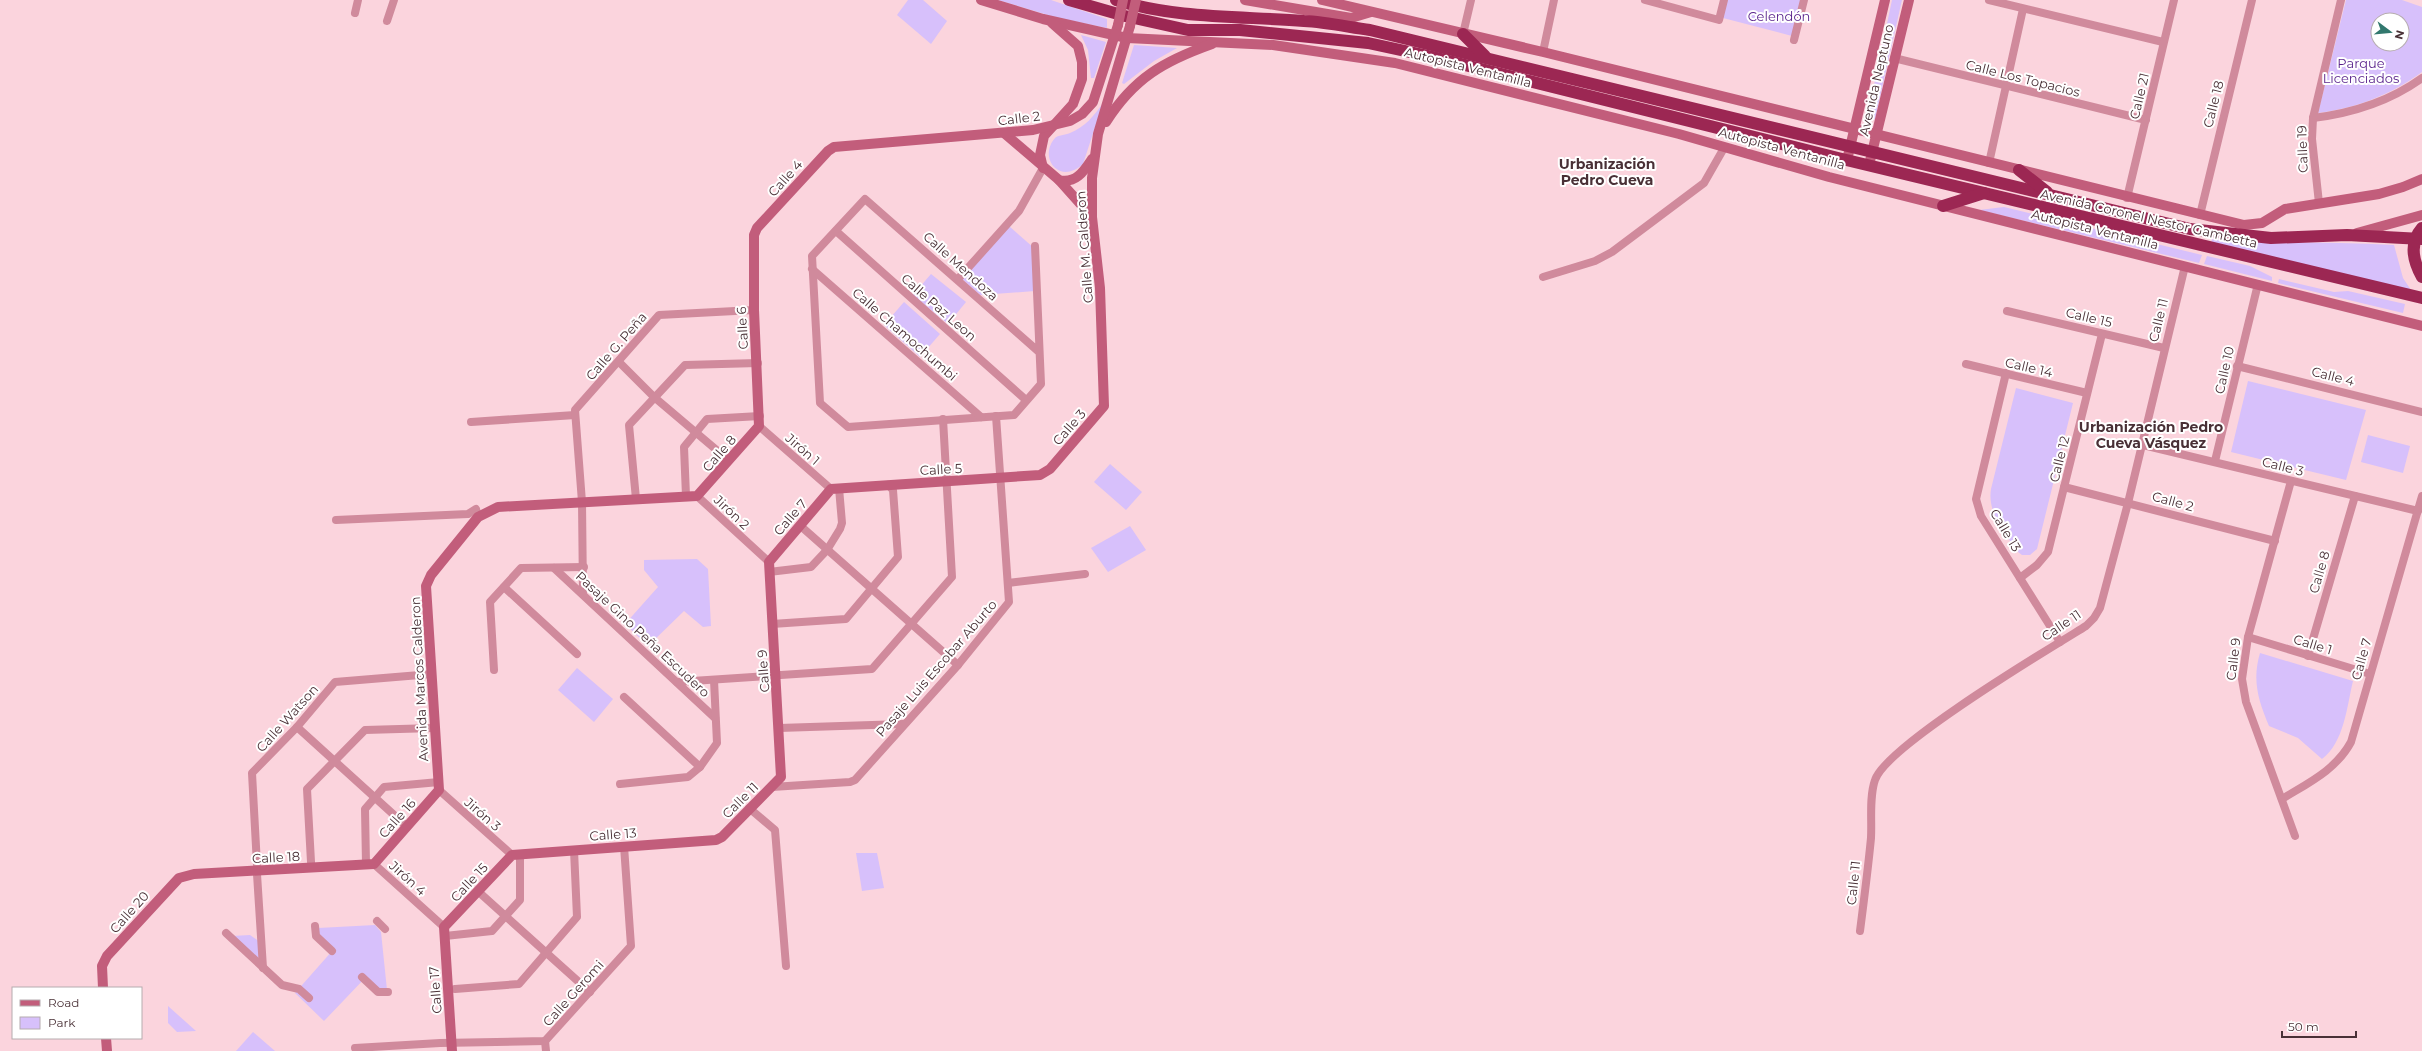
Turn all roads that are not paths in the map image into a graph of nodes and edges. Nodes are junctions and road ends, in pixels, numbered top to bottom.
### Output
1 (358, 0) edge
2 (394, 0) edge
3 (981, 0) edge
4 (1069, 0) edge
5 (1245, 0) edge
6 (1322, 0) edge
7 (1471, 0) edge
8 (1554, 0) edge
9 (1644, 0) edge
10 (1724, 0) edge
11 (1804, 0) edge
12 (1885, 0) edge
13 (1908, 0) edge
14 (1989, 0) edge
15 (2174, 0) edge
16 (2252, 0) edge
17 (2341, 0) edge
18 (1126, 1) edge
19 (2023, 9) junction
20 (1371, 12) junction
21 (355, 13) dead end
22 (387, 21) dead end
23 (1051, 21) junction
24 (1124, 22) junction
25 (1463, 34) junction
26 (1115, 35) junction
27 (1127, 38) junction
28 (1794, 40) dead end
29 (1218, 42) junction
30 (2164, 42) junction
31 (1543, 52) junction
32 (1486, 56) junction
33 (1894, 58) junction
34 (2422, 78) edge
35 (2007, 87) junction
36 (2313, 118) junction
37 (2146, 120) junction
38 (1053, 126) junction
39 (1853, 130) junction
40 (1004, 133) junction
41 (1098, 134) junction
42 (1876, 135) junction
43 (834, 146) joint
44 (1850, 146) junction
45 (1724, 148) junction
46 (1872, 152) junction
47 (1094, 156) junction
48 (1847, 160) junction
49 (1989, 163) junction
50 (1869, 166) junction
51 (1043, 168) junction
52 (2019, 170) junction
53 (2422, 179) edge
54 (1059, 180) junction
55 (1984, 193) junction
56 (2051, 195) junction
57 (2127, 198) junction
58 (2319, 203) junction
59 (1943, 206) junction
60 (2200, 215) junction
61 (2422, 215) edge
62 (1092, 217) junction
63 (757, 228) joint
64 (836, 231) junction
65 (2347, 235) junction
66 (2420, 235) edge
67 (1035, 246) dead end
68 (2185, 266) junction
69 (812, 269) junction
70 (1543, 277) dead end
71 (2422, 278) edge
72 (958, 279) junction
73 (2258, 284) junction
74 (2422, 298) edge
75 (754, 310) junction
76 (2007, 311) dead end
77 (2422, 326) edge
78 (2102, 334) junction
79 (2164, 348) junction
80 (1039, 352) junction
81 (619, 362) junction
82 (758, 363) junction
83 (1966, 364) dead end
84 (2237, 366) junction
85 (2006, 374) junction
86 (2087, 393) junction
87 (654, 397) junction
88 (1026, 400) junction
89 (1106, 401) joint
90 (575, 412) junction
91 (2422, 412) edge
92 (996, 416) junction
93 (981, 417) junction
94 (943, 419) junction
95 (759, 421) junction
96 (471, 422) dead end
97 (696, 432) junction
98 (2143, 445) junction
99 (726, 458) dead end
100 (2215, 461) junction
101 (1050, 469) joint
102 (1001, 479) junction
103 (2291, 481) junction
104 (948, 482) junction
105 (888, 485) junction
106 (2064, 487) junction
107 (835, 489) junction
108 (686, 496) junction
109 (697, 496) junction
110 (2355, 496) junction
111 (2422, 496) edge
112 (636, 499) junction
113 (582, 502) junction
114 (2128, 503) junction
115 (2418, 511) junction
116 (477, 513) junction
117 (336, 520) dead end
118 (804, 528) dead end
119 (2275, 541) junction
120 (828, 550) junction
121 (769, 567) junction
122 (554, 568) junction
123 (584, 568) junction
124 (1085, 574) dead end
125 (2020, 578) junction
126 (1008, 583) junction
127 (504, 588) junction
128 (873, 590) junction
129 (583, 594) junction
130 (772, 624) junction
131 (912, 625) junction
132 (2248, 638) junction
133 (2060, 642) junction
134 (577, 654) dead end
135 (2308, 656) junction
136 (958, 665) junction
137 (494, 670) dead end
138 (432, 674) junction
139 (2370, 674) junction
140 (776, 677) junction
141 (714, 680) junction
142 (677, 682) junction
143 (624, 697) dead end
144 (715, 718) junction
145 (903, 724) junction
146 (297, 727) junction
147 (434, 728) junction
148 (779, 728) junction
149 (333, 761) junction
150 (700, 767) junction
151 (781, 777) joint
152 (620, 784) dead end
153 (439, 786) junction
154 (772, 787) junction
155 (375, 798) junction
156 (2282, 799) junction
157 (749, 808) junction
158 (404, 824) dead end
159 (2295, 836) dead end
160 (716, 840) joint
161 (624, 846) junction
162 (574, 850) junction
163 (516, 855) junction
164 (311, 862) dead end
165 (370, 864) junction
166 (257, 865) dead end
167 (257, 874) dead end
168 (179, 878) joint
169 (481, 894) dead end
170 (505, 916) junction
171 (377, 921) dead end
172 (315, 926) dead end
173 (385, 929) dead end
174 (444, 931) junction
175 (1860, 931) dead end
176 (226, 933) dead end
177 (332, 951) dead end
178 (546, 954) junction
179 (786, 966) dead end
180 (264, 968) junction
181 (362, 977) dead end
182 (103, 987) edge
183 (455, 989) dead end
184 (388, 992) dead end
185 (590, 992) junction
186 (309, 998) dead end
187 (106, 1039) edge
188 (545, 1041) junction
189 (451, 1047) edge
190 (355, 1048) dead end
191 (107, 1051) edge
192 (546, 1051) edge

1 - 21 street
2 - 22 street
3 - 23 street, Autopista Ventanilla
4 - 24 highway
5 - 20 street
6 - 20 street
7 - 25 street
8 - 31 street
9 - 10 street
11 - 28 street
12 - 39 street, Avenida Neptuno
13 - 33 street, Avenida Neptuno
14 - 19 street
15 - 30 street, Calle 21
16 - 60 street, Calle 18
17 - 36 street, Calle 19
18 - 24 street, Calle 2, bridge
18 - 32 highway, Autopista Ventanilla
19 - 30 street
19 - 35 street
20 - 25 street
23 - 26 street, Autopista Ventanilla
23 - 38 street
24 - 26 street, Calle 2
24 - 27 street, Calle M. Calderon
24 - 48 highway, Autopista Ventanilla
25 - 31 street
25 - 32 highway
26 - 27 street, Autopista Ventanilla
26 - 38 street, Calle 2
27 - 29 street, Autopista Ventanilla
27 - 41 street, Calle M. Calderon
29 - 41 street
29 - 45 street, Autopista Ventanilla
30 - 37 street, Calle 21
31 - 39 street
32 - 44 highway, Autopista Ventanilla
33 - 35 street, Calle Los Topacios
33 - 42 street, Avenida Neptuno
34 - 36 street
35 - 37 street, Calle Los Topacios
35 - 49 street
36 - 58 street, Calle 19
37 - 57 street, Calle 21
38 - 40 street, Calle 2
38 - 51 street
39 - 42 street
39 - 44 street, Avenida Neptuno
40 - 43 street, Calle 2
40 - 51 street
41 - 47 street, Calle M. Calderon
42 - 46 street, Avenida Neptuno
42 - 49 street
43 - 63 street, Calle 4
44 - 46 highway, Autopista Ventanilla
44 - 48 street, Avenida Neptuno
45 - 59 street, Autopista Ventanilla
45 - 70 street
46 - 50 street, Avenida Neptuno
46 - 56 highway, Avenida Coronel Nestor Gambetta
47 - 54 street
47 - 62 street, Calle M. Calderon
48 - 50 highway, Autopista Ventanilla
49 - 52 street
50 - 55 highway, Avenida Coronel Nestor Gambetta
51 - 54 street
51 - 72 street
52 - 56 highway
52 - 57 street
53 - 58 street
54 - 62 street
55 - 59 highway
55 - 74 highway, Avenida Coronel Nestor Gambetta
56 - 65 highway, Avenida Coronel Nestor Gambetta
57 - 60 street
58 - 60 street
59 - 68 street, Autopista Ventanilla
61 - 65 street
62 - 89 street, Calle M. Calderon
63 - 75 street, Calle 6
64 - 69 street
64 - 72 street, Calle Mendoza
64 - 88 street, Calle Paz Leon
65 - 66 highway, Avenida Coronel Nestor Gambetta
66 - 71 highway
67 - 80 street
68 - 73 street, Autopista Ventanilla
68 - 79 street, Calle 11
69 - 93 street, Calle Chamochumbi
69 - 94 street
72 - 80 street, Calle Mendoza
73 - 77 street, Autopista Ventanilla
73 - 84 street, Calle 10
75 - 81 street, Calle G. Peña
75 - 82 street, Calle 6
76 - 78 street, Calle 15
78 - 79 street, Calle 15
78 - 86 street, Calle 12
79 - 98 street, Calle 11
80 - 88 street
81 - 87 street
81 - 90 street, Calle G. Peña
82 - 87 street
82 - 95 street, Calle 6
83 - 85 street, Calle 14
84 - 91 street, Calle 4
84 - 100 street, Calle 10
85 - 86 street, Calle 14
85 - 125 street, Calle 13
86 - 106 street, Calle 12
87 - 97 street
87 - 112 street
88 - 92 street
89 - 101 street, Calle 3
90 - 96 street
90 - 113 street
92 - 93 street
92 - 102 street, Pasaje Luis Escobar Aburto
93 - 94 street
94 - 104 street
95 - 97 street
95 - 107 street, Jirón 1
95 - 109 street, Calle 8
97 - 99 street
97 - 108 street
98 - 100 street, Calle 3
98 - 114 street, Calle 11
100 - 103 street, Calle 3
101 - 102 street, Calle 5
102 - 104 street, Calle 5
102 - 126 street, Pasaje Luis Escobar Aburto
103 - 110 street, Calle 3
103 - 119 street, Calle 9
104 - 105 street, Calle 5
104 - 131 street
105 - 107 street, Calle 5
105 - 128 street
106 - 114 street, Calle 2
106 - 125 street, Calle 12
107 - 120 street
107 - 121 street, Calle 7
108 - 109 street, Avenida Marcos Calderon
108 - 112 street, Avenida Marcos Calderon
109 - 121 street, Jirón 2
110 - 115 street, Calle 3
110 - 135 street, Calle 8
111 - 115 street, Calle 7
112 - 113 street, Avenida Marcos Calderon
113 - 116 street, Avenida Marcos Calderon
113 - 123 street
114 - 119 street, Calle 2
114 - 133 street, Calle 11
115 - 139 street, Calle 7
116 - 117 street
116 - 138 street, Avenida Marcos Calderon
118 - 120 street
119 - 132 street, Calle 9
120 - 121 street
120 - 128 street
121 - 130 street, Calle 9
122 - 123 street
122 - 127 street
122 - 129 street, Pasaje Gino Peña Escudero
123 - 129 street
124 - 126 street
125 - 133 street, Calle 13
126 - 136 street, Pasaje Luis Escobar Aburto
127 - 134 street
127 - 137 street
128 - 130 street
128 - 131 street
129 - 142 street, Pasaje Gino Peña Escudero
130 - 140 street, Calle 9
131 - 136 street
131 - 140 street
132 - 135 street, Calle 1
132 - 156 street, Calle 9
133 - 175 street, Calle 11
135 - 139 street, Calle 1
136 - 145 street, Pasaje Luis Escobar Aburto
138 - 146 street, Calle Watson
138 - 147 street, Avenida Marcos Calderon
139 - 156 street, Calle 7
140 - 141 street
140 - 148 street, Calle 9
141 - 142 street
141 - 144 street
142 - 144 street, Pasaje Gino Peña Escudero
143 - 150 street
144 - 150 street
145 - 148 street
145 - 154 street, Pasaje Luis Escobar Aburto
146 - 149 street
146 - 166 street, Calle Watson
147 - 149 street
147 - 153 street, Avenida Marcos Calderon
148 - 151 street, Calle 9
149 - 155 street
149 - 164 street
150 - 152 street
151 - 154 street, Calle 11
153 - 155 street
153 - 163 street, Jirón 3
153 - 165 street, Calle 16
154 - 157 street, Calle 11
155 - 158 street
155 - 165 street
156 - 159 street, Calle 9
157 - 160 street, Calle 11
157 - 179 street
160 - 161 street, Calle 13
161 - 162 street, Calle 13
161 - 185 street, Calle Geromi
162 - 163 street, Calle 13
162 - 178 street
163 - 170 street
163 - 174 street, Calle 15
165 - 168 street, Calle 18
165 - 174 street, Jirón 4
167 - 180 street
168 - 182 street, Calle 20
169 - 170 street
170 - 174 street
170 - 178 street
171 - 173 street
172 - 177 street
174 - 189 street, Calle 17
176 - 180 street
178 - 183 street
178 - 185 street
180 - 186 street
181 - 184 street
185 - 188 street, Calle Geromi
187 - 191 street
188 - 189 street, Calle Geromi
188 - 192 street
189 - 190 street, Calle Geromi

